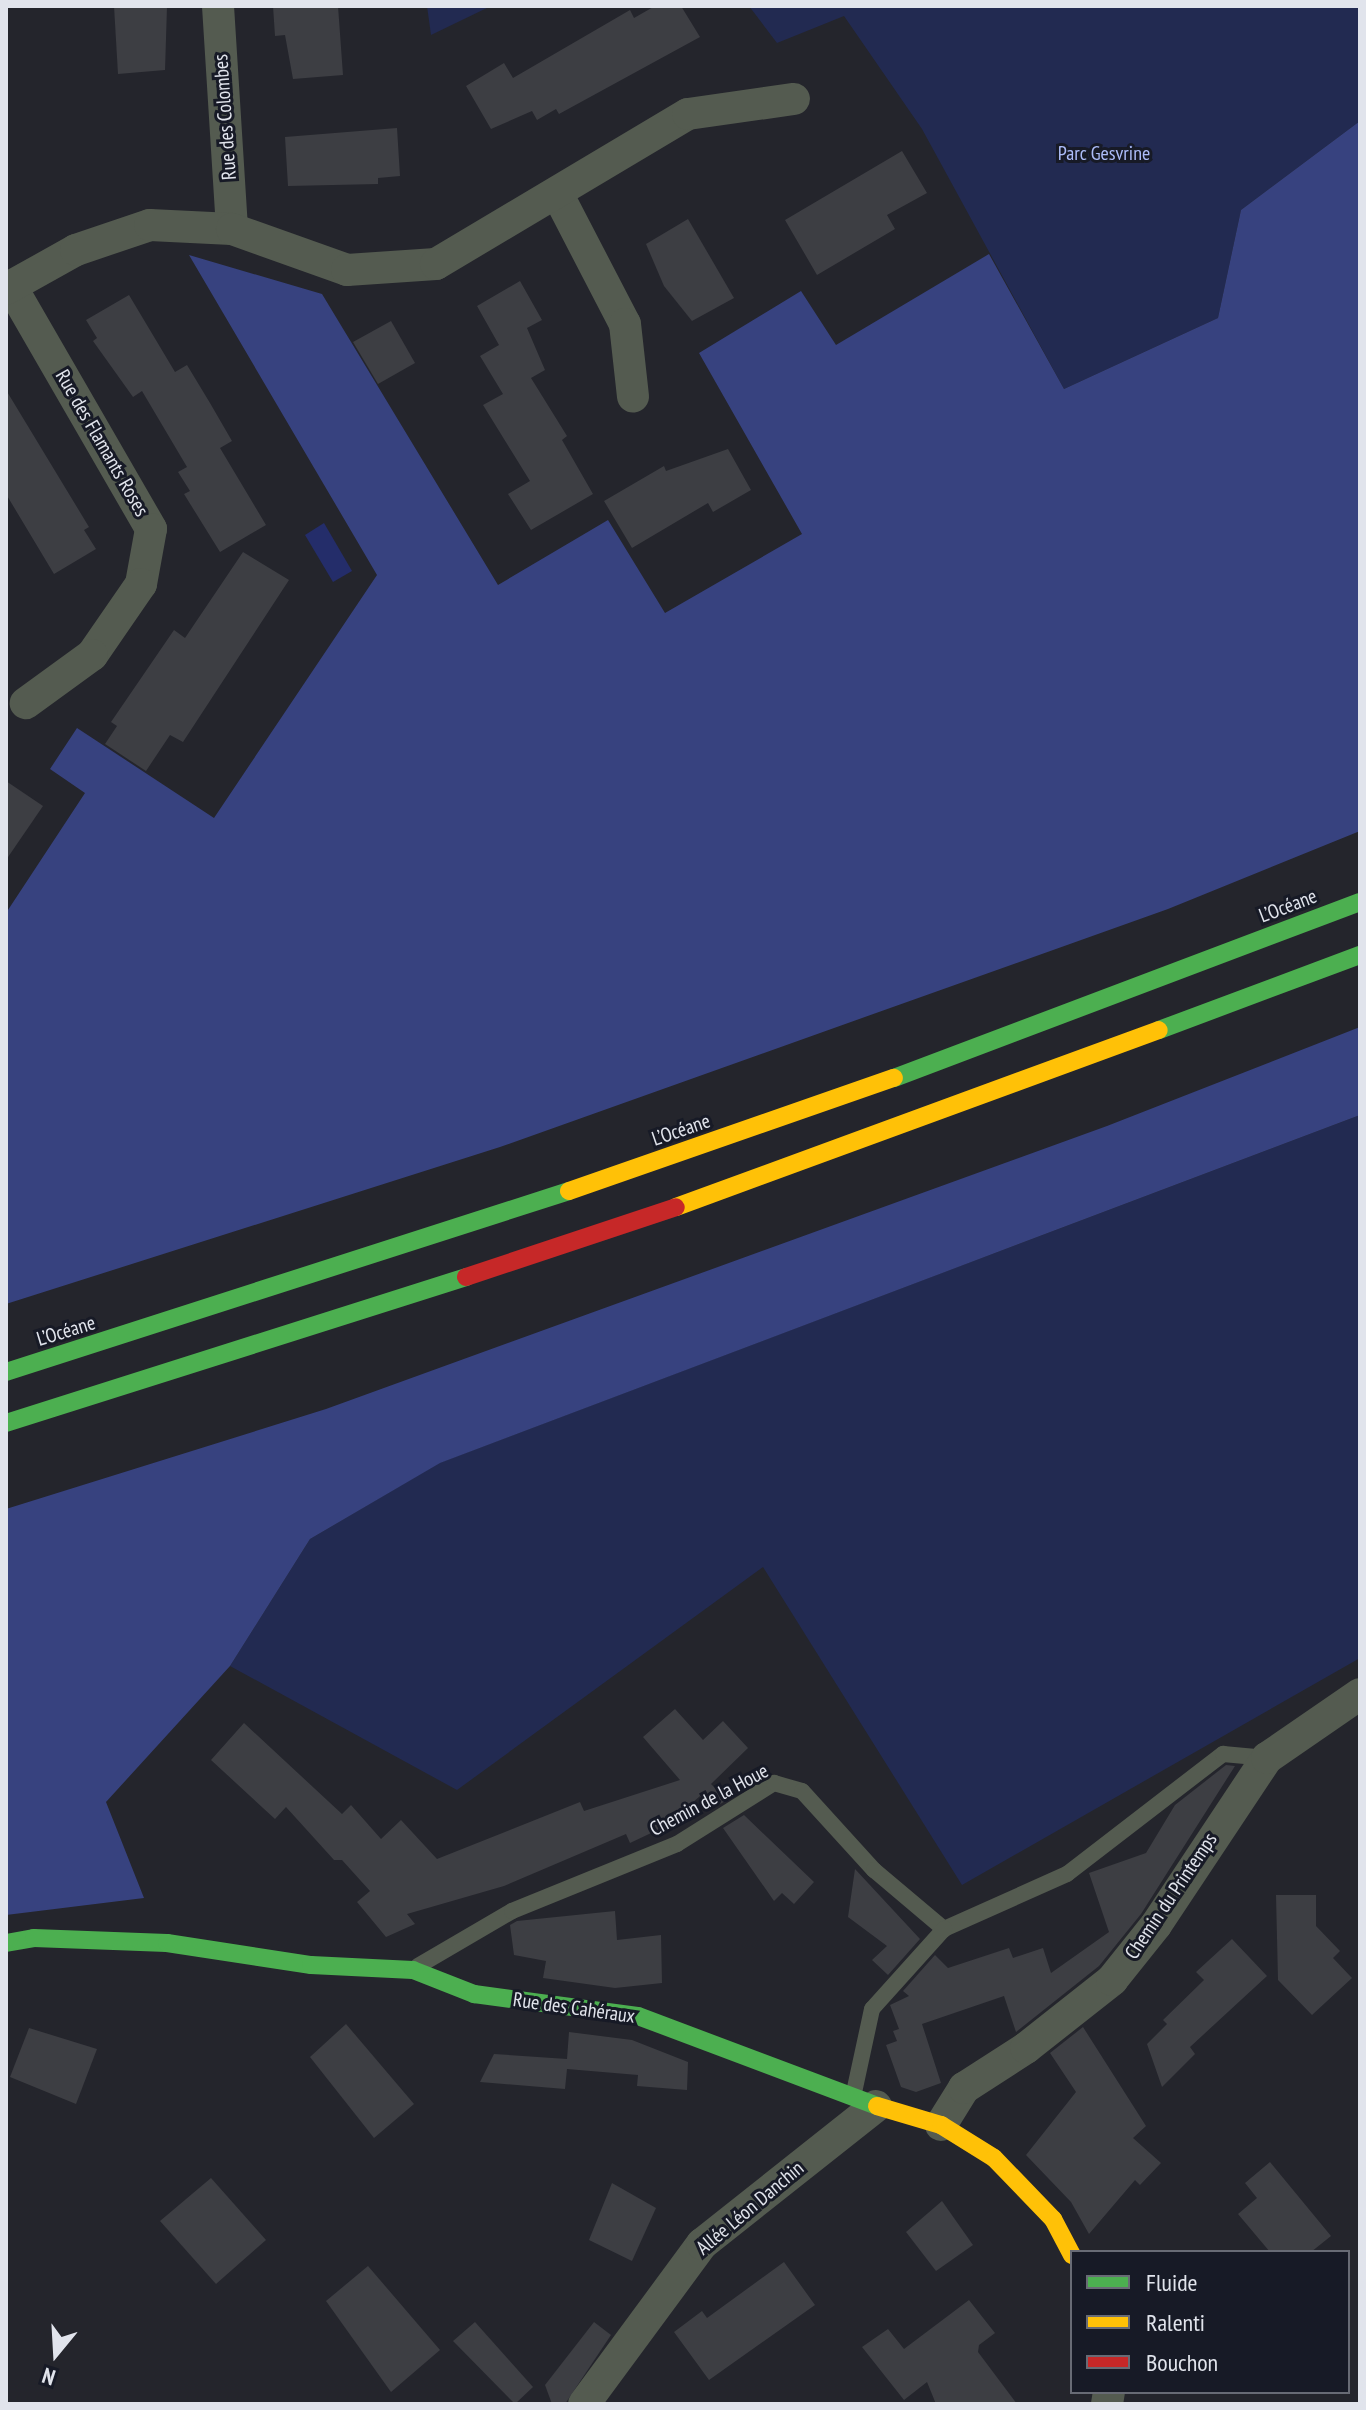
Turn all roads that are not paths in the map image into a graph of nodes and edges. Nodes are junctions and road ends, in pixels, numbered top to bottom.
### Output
1 (218, 6) edge
2 (794, 99) dead end
3 (558, 195) junction
4 (232, 229) junction
5 (9, 288) edge
6 (633, 397) dead end
7 (26, 703) dead end
8 (1360, 902) edge
9 (1360, 955) edge
10 (6, 1372) edge
11 (6, 1423) edge
12 (1360, 1694) edge
13 (1267, 1758) junction
14 (944, 1929) junction
15 (6, 1943) edge
16 (413, 1970) junction
17 (864, 2102) junction
18 (941, 2125) junction
19 (1070, 2251) edge
20 (584, 2404) edge

1 - 4 street, Rue des Colombes
2 - 3 street, Rue des Flamants Roses
3 - 4 street, Rue des Flamants Roses
3 - 6 street
4 - 5 street, Rue des Flamants Roses
5 - 7 street, Rue des Flamants Roses
8 - 10 main road, L’Océane
9 - 11 main road
12 - 13 street, Chemin du Printemps
13 - 14 lane
13 - 18 street, Chemin du Printemps
14 - 16 lane, Chemin de la Houe
14 - 17 lane
15 - 16 main road, Rue des Cahéraux
16 - 17 main road, Rue des Cahéraux
17 - 18 main road, Rue des Cahéraux
17 - 20 street, Allée Léon Danchin
18 - 19 main road, Rue des Cahéraux

